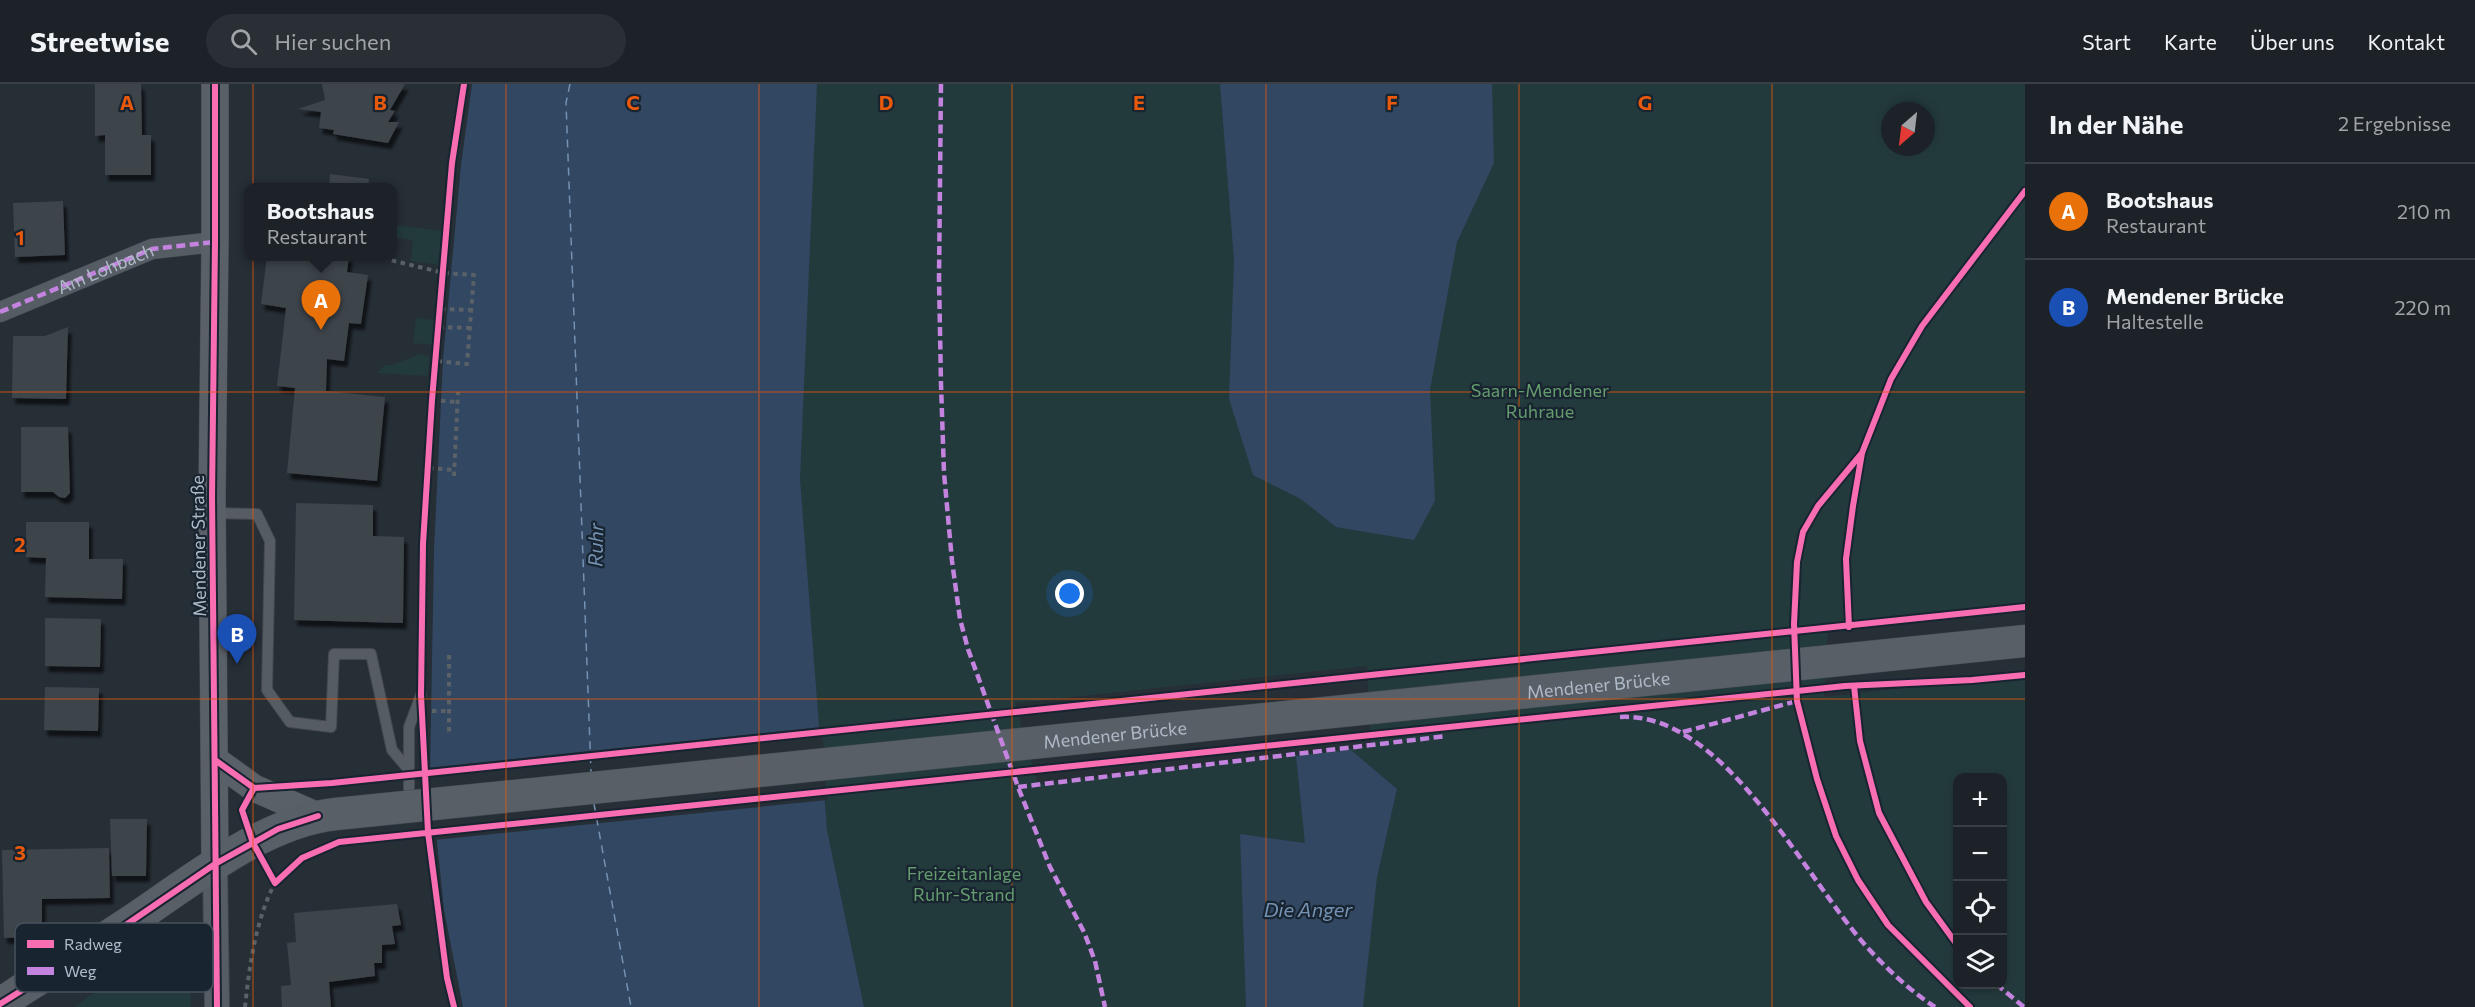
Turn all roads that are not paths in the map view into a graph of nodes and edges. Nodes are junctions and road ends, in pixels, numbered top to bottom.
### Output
1 (215, 84) edge
2 (215, 242) junction
3 (0, 312) edge
4 (212, 513) junction
5 (2025, 641) edge
6 (421, 695) dead end
7 (215, 760) junction
8 (409, 770) junction
9 (327, 815) junction
10 (409, 816) dead end
11 (215, 864) junction
12 (129, 923) edge
13 (19, 992) edge
14 (0, 1004) edge
15 (217, 1007) edge

1 - 2 main road, Mendener Straße
2 - 3 street, Am Lohbach
2 - 4 main road, Mendener Straße
4 - 7 main road, Mendener Straße
4 - 8 lane
5 - 9 main road, Mendener Brücke, bridge
6 - 8 lane
7 - 9 main road
7 - 11 main road, Mendener Straße
8 - 10 lane
9 - 11 main road, Mendener Brücke
11 - 12 main road, Mendener Brücke
11 - 15 street, Mendener Straße
13 - 14 main road, Mendener Brücke

